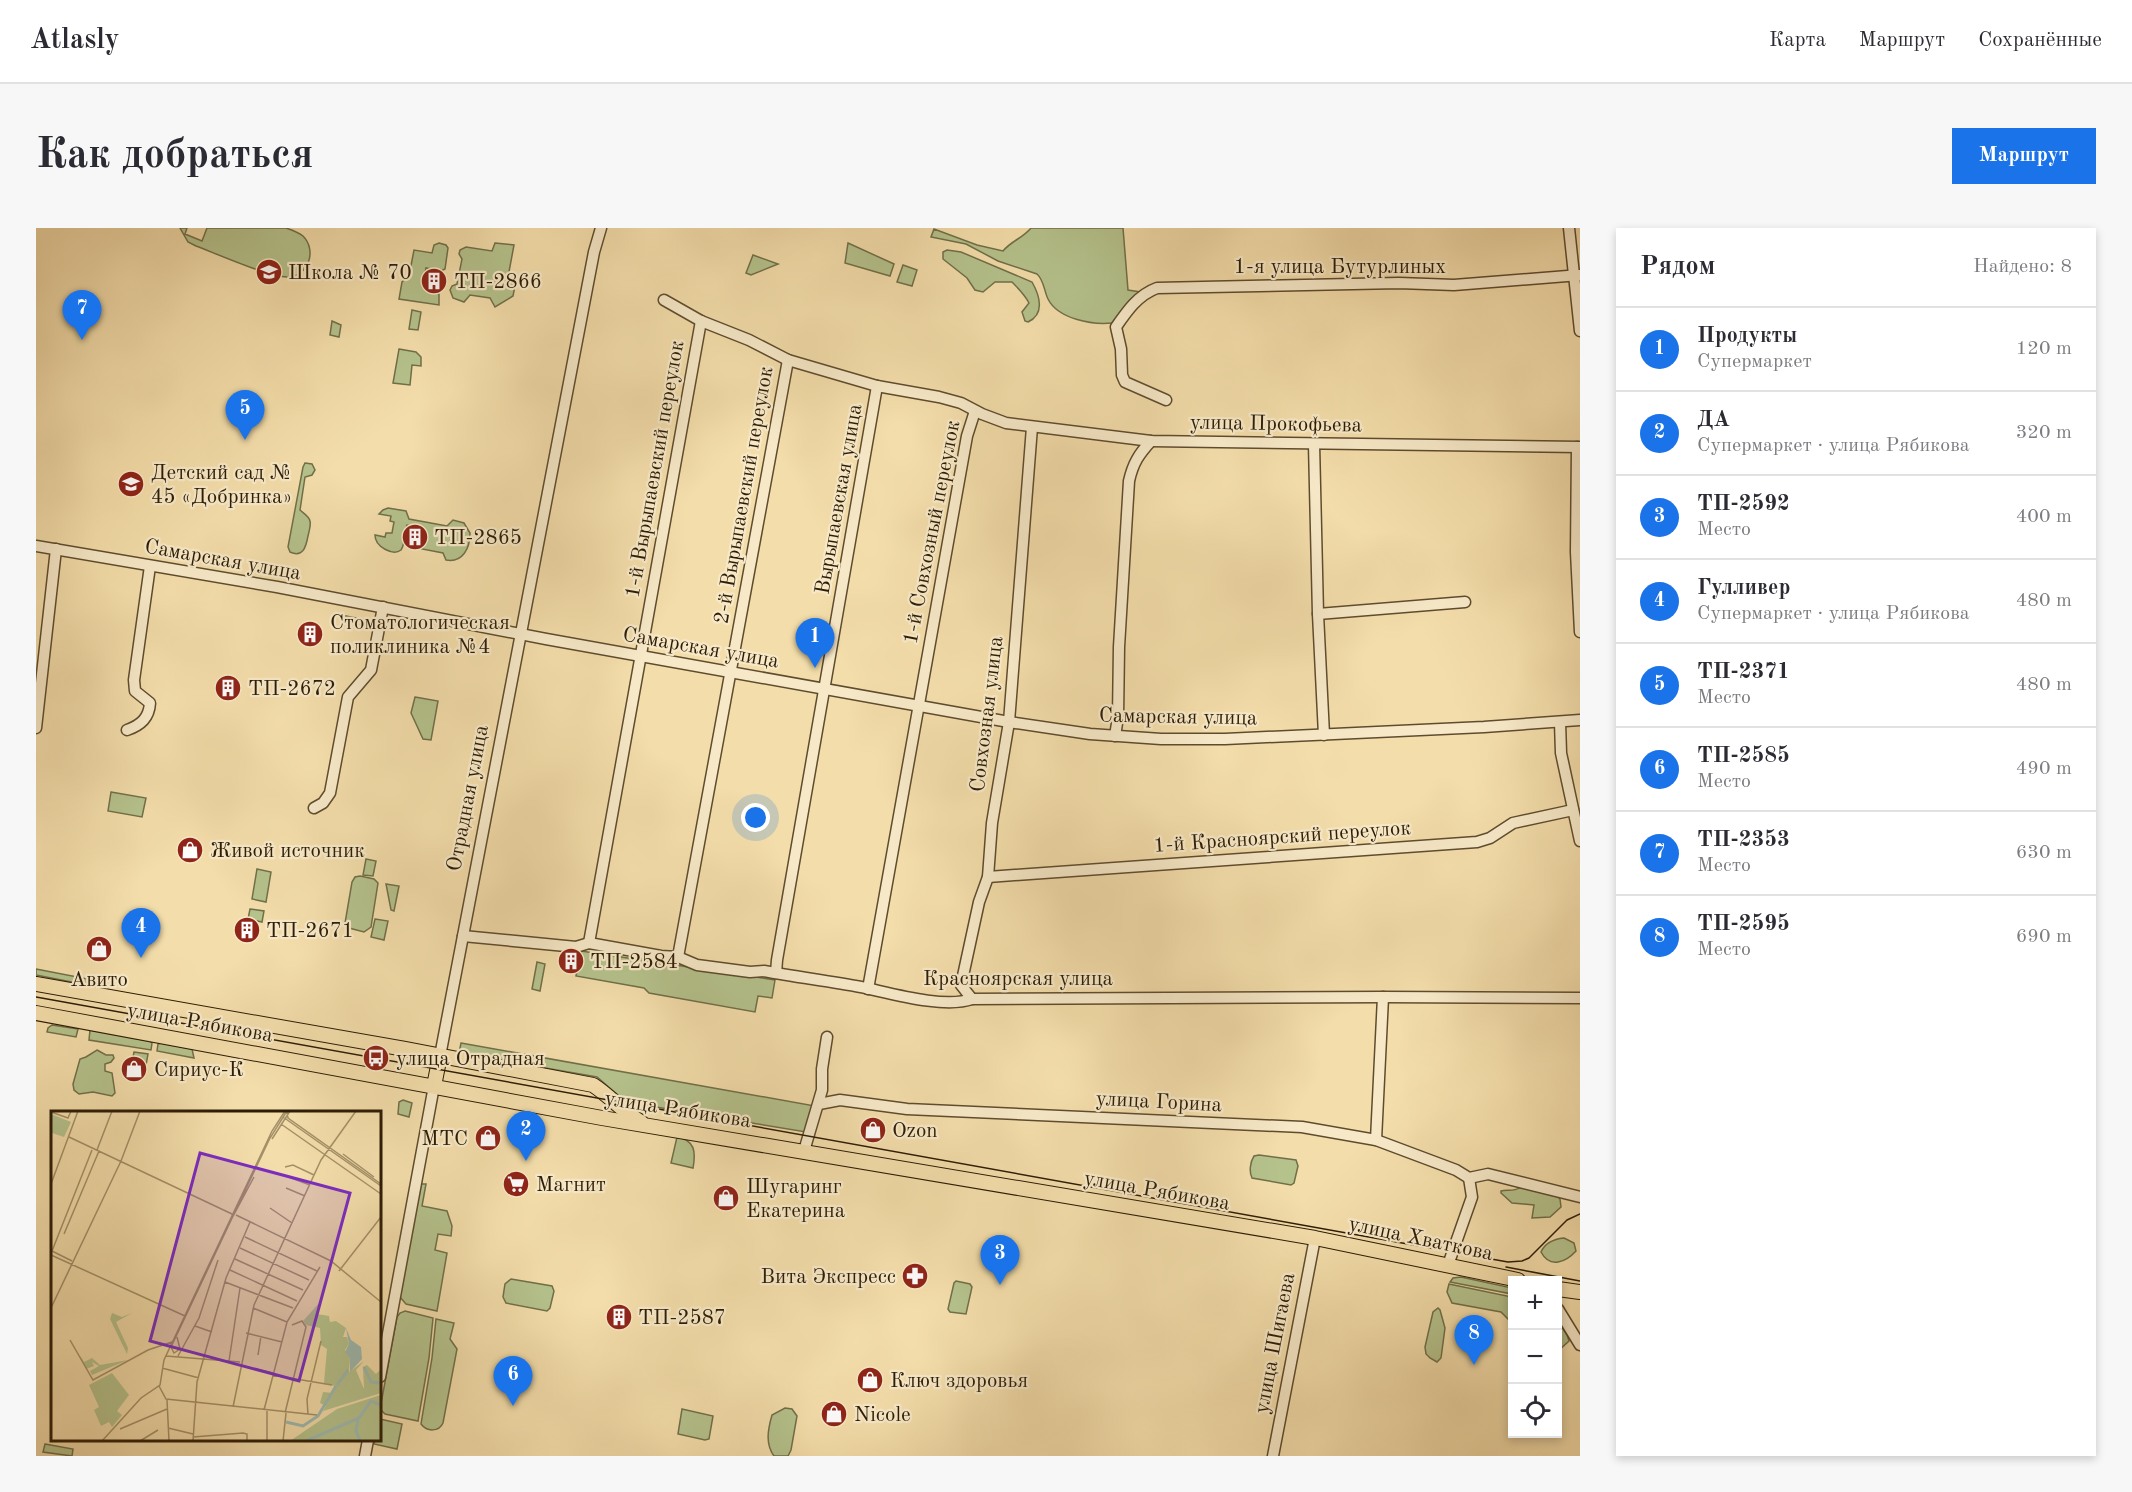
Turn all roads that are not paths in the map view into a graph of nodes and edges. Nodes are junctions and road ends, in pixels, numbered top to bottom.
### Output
1 (601, 228) edge
2 (1569, 228) edge
3 (1577, 275) edge
4 (664, 300) dead end
5 (701, 321) junction
6 (1580, 331) edge
7 (788, 360) junction
8 (877, 386) junction
9 (1166, 400) dead end
10 (975, 411) junction
11 (1032, 427) junction
12 (1152, 441) junction
13 (1314, 444) junction
14 (1578, 447) edge
15 (36, 546) edge
16 (56, 549) junction
17 (150, 566) junction
18 (1465, 602) dead end
19 (383, 607) junction
20 (1318, 614) junction
21 (1580, 632) edge
22 (520, 633) junction
23 (640, 656) junction
24 (730, 672) junction
25 (824, 688) junction
26 (917, 705) junction
27 (1580, 720) edge
28 (1009, 722) junction
29 (1560, 722) junction
30 (36, 728) edge
31 (127, 730) dead end
32 (1324, 735) junction
33 (1115, 736) junction
34 (314, 808) dead end
35 (1573, 810) junction
36 (1580, 841) edge
37 (988, 877) junction
38 (463, 936) junction
39 (589, 943) junction
40 (678, 957) junction
41 (776, 973) junction
42 (36, 984) edge
43 (961, 985) junction
44 (868, 989) junction
45 (1383, 997) junction
46 (1580, 998) edge
47 (972, 999) junction
48 (945, 1001) junction
49 (36, 1013) edge
50 (827, 1037) dead end
51 (440, 1056) junction
52 (434, 1086) junction
53 (819, 1104) junction
54 (645, 1124) junction
55 (1376, 1140) junction
56 (804, 1151) junction
57 (1469, 1178) junction
58 (1580, 1197) edge
59 (1315, 1238) junction
60 (1448, 1265) junction
61 (1508, 1279) edge
62 (1562, 1290) edge
63 (1580, 1292) edge
64 (1562, 1317) edge
65 (1580, 1345) edge
66 (381, 1372) edge
67 (368, 1441) edge
68 (365, 1456) edge
69 (1273, 1456) edge

1 - 22 street, Отрадная улица
2 - 3 street
3 - 6 street
3 - 9 street, 1-я улица Бутурлиных
4 - 5 street, 1-й Совхозный переулок
5 - 7 street, 1-й Совхозный переулок
5 - 23 street, 1-й Вырыпаевский переулок
7 - 8 street, 1-й Совхозный переулок
7 - 24 street, 2-й Вырыпаевский переулок
8 - 10 street, 1-й Совхозный переулок
8 - 25 street, Вырыпаевская улица
10 - 11 street, улица Прокофьева
10 - 26 street, 1-й Совхозный переулок
11 - 12 street, улица Прокофьева
11 - 28 street, Совхозная улица
12 - 13 street, улица Прокофьева
12 - 33 street
13 - 14 street, улица Прокофьева
13 - 20 street
14 - 21 street
15 - 16 street, Самарская улица
16 - 17 street, Самарская улица
16 - 30 street
17 - 19 street, Самарская улица
17 - 31 street
18 - 20 street
19 - 22 street, Самарская улица
19 - 34 street
20 - 32 street
22 - 23 street, Самарская улица
22 - 38 street, Отрадная улица
23 - 24 street, Самарская улица
23 - 39 street, 1-й Вырыпаевский переулок
24 - 25 street, Самарская улица
24 - 40 street, 2-й Вырыпаевский переулок
25 - 26 street, Самарская улица
25 - 41 street, Вырыпаевская улица
26 - 28 street, Самарская улица
26 - 44 street, 1-й Совхозный переулок
27 - 29 street, Самарская улица
28 - 33 street, Самарская улица
28 - 37 street, Совхозная улица
29 - 32 street, Самарская улица
29 - 35 street
32 - 33 street, Самарская улица
35 - 36 street
35 - 37 street, 1-й Красноярский переулок
37 - 43 street, Совхозная улица
38 - 39 street, Красноярская улица
38 - 51 street, Отрадная улица
39 - 40 street, Красноярская улица
40 - 41 street, Красноярская улица
41 - 44 street, Красноярская улица
42 - 51 main road, улица Рябикова
43 - 47 street
43 - 48 street
44 - 48 street, Красноярская улица
45 - 46 street, Красноярская улица
45 - 47 street, Красноярская улица
45 - 55 street
47 - 48 street, Красноярская улица
49 - 52 main road, улица Рябикова
50 - 53 street
51 - 52 main road, Отрадная улица
51 - 54 main road, улица Рябикова
52 - 54 main road, улица Рябикова
52 - 66 street, Отрадная улица
53 - 55 street, улица Горина
53 - 56 street
54 - 56 main road, улица Рябикова
55 - 57 street, улица Горина
56 - 59 main road, улица Рябикова
57 - 58 street
57 - 60 street
59 - 60 main road, улица Хваткова
59 - 69 street, улица Шигаева
60 - 61 main road, улица Хваткова
62 - 63 main road
64 - 65 street
67 - 68 street

